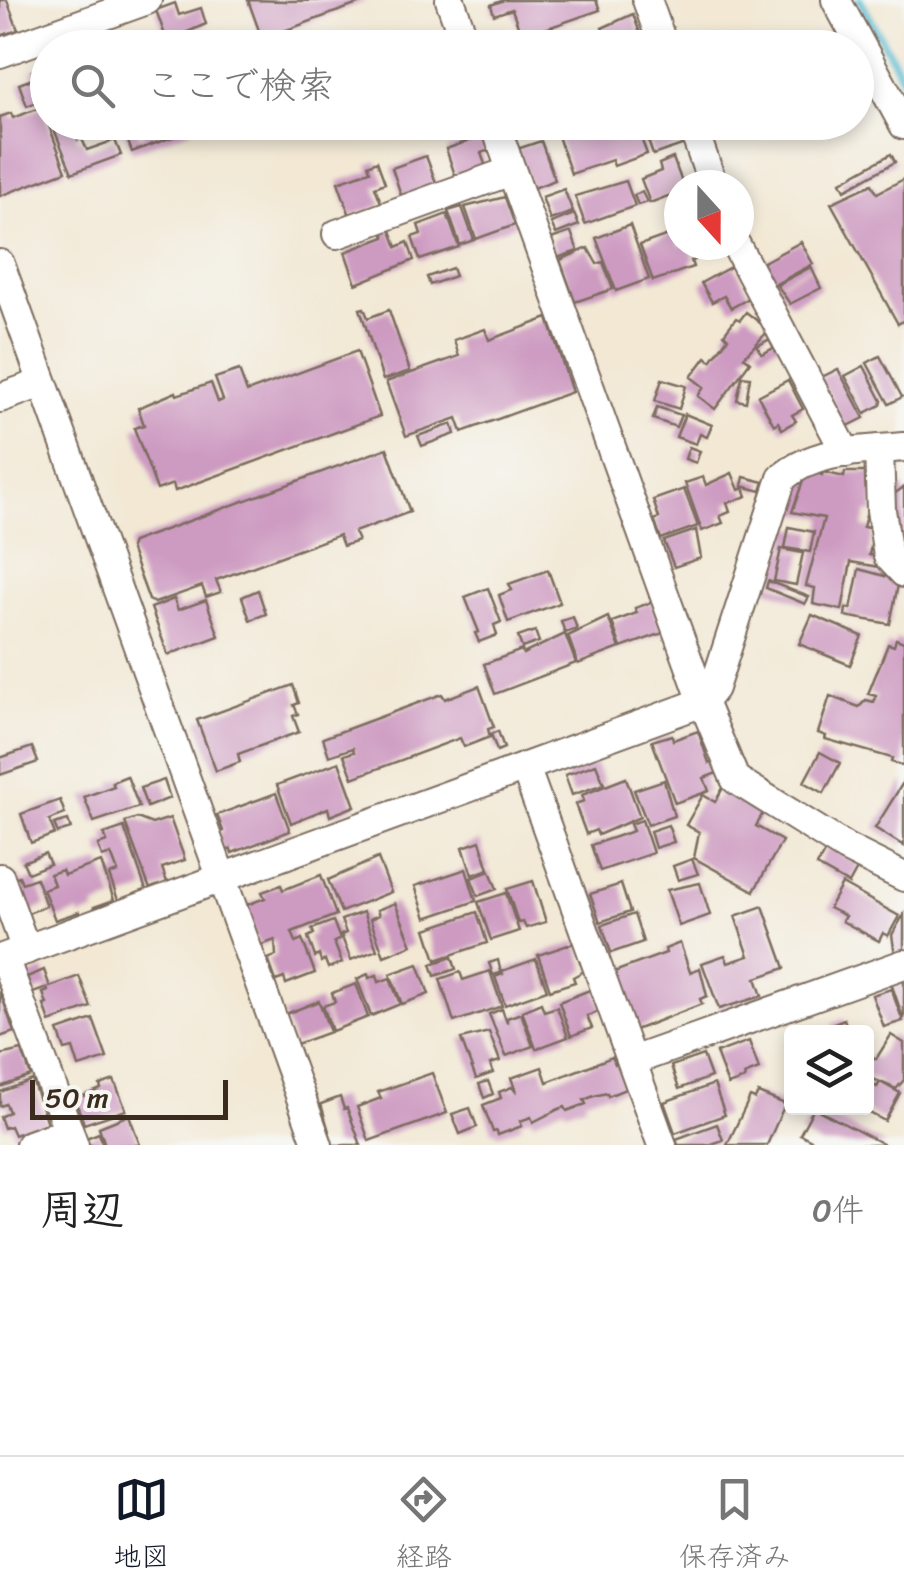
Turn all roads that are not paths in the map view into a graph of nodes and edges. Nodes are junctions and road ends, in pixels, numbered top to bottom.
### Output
1 (147, 0) edge
2 (450, 0) edge
3 (646, 0) edge
4 (837, 0) edge
5 (64, 30) edge
6 (461, 30) edge
7 (657, 30) edge
8 (853, 30) edge
9 (30, 42) edge
10 (0, 53) edge
11 (874, 69) edge
12 (904, 125) edge
13 (501, 140) edge
14 (697, 140) edge
15 (708, 170) edge
16 (512, 171) junction
17 (337, 234) dead end
18 (744, 260) edge
19 (2, 273) edge
20 (42, 382) junction
21 (0, 398) edge
22 (892, 448) edge
23 (846, 453) junction
24 (904, 573) edge
25 (703, 702) junction
26 (526, 767) junction
27 (904, 876) edge
28 (0, 878) edge
29 (222, 880) junction
30 (10, 956) edge
31 (904, 964) edge
32 (632, 1060) junction
33 (72, 1138) edge
34 (30, 1145) edge
35 (318, 1145) edge
36 (662, 1145) edge

1 - 5 street
2 - 6 street
3 - 7 street
4 - 8 street
9 - 10 street
11 - 12 street
13 - 16 street
14 - 15 street
16 - 17 street
16 - 25 street
18 - 23 street
19 - 20 street
20 - 21 street
20 - 29 street
22 - 23 street
22 - 24 street
23 - 25 street
25 - 26 street
25 - 27 street
26 - 29 street
26 - 32 street
28 - 30 street
29 - 30 street
29 - 35 street
30 - 33 street
31 - 32 street
32 - 36 street
33 - 34 street

